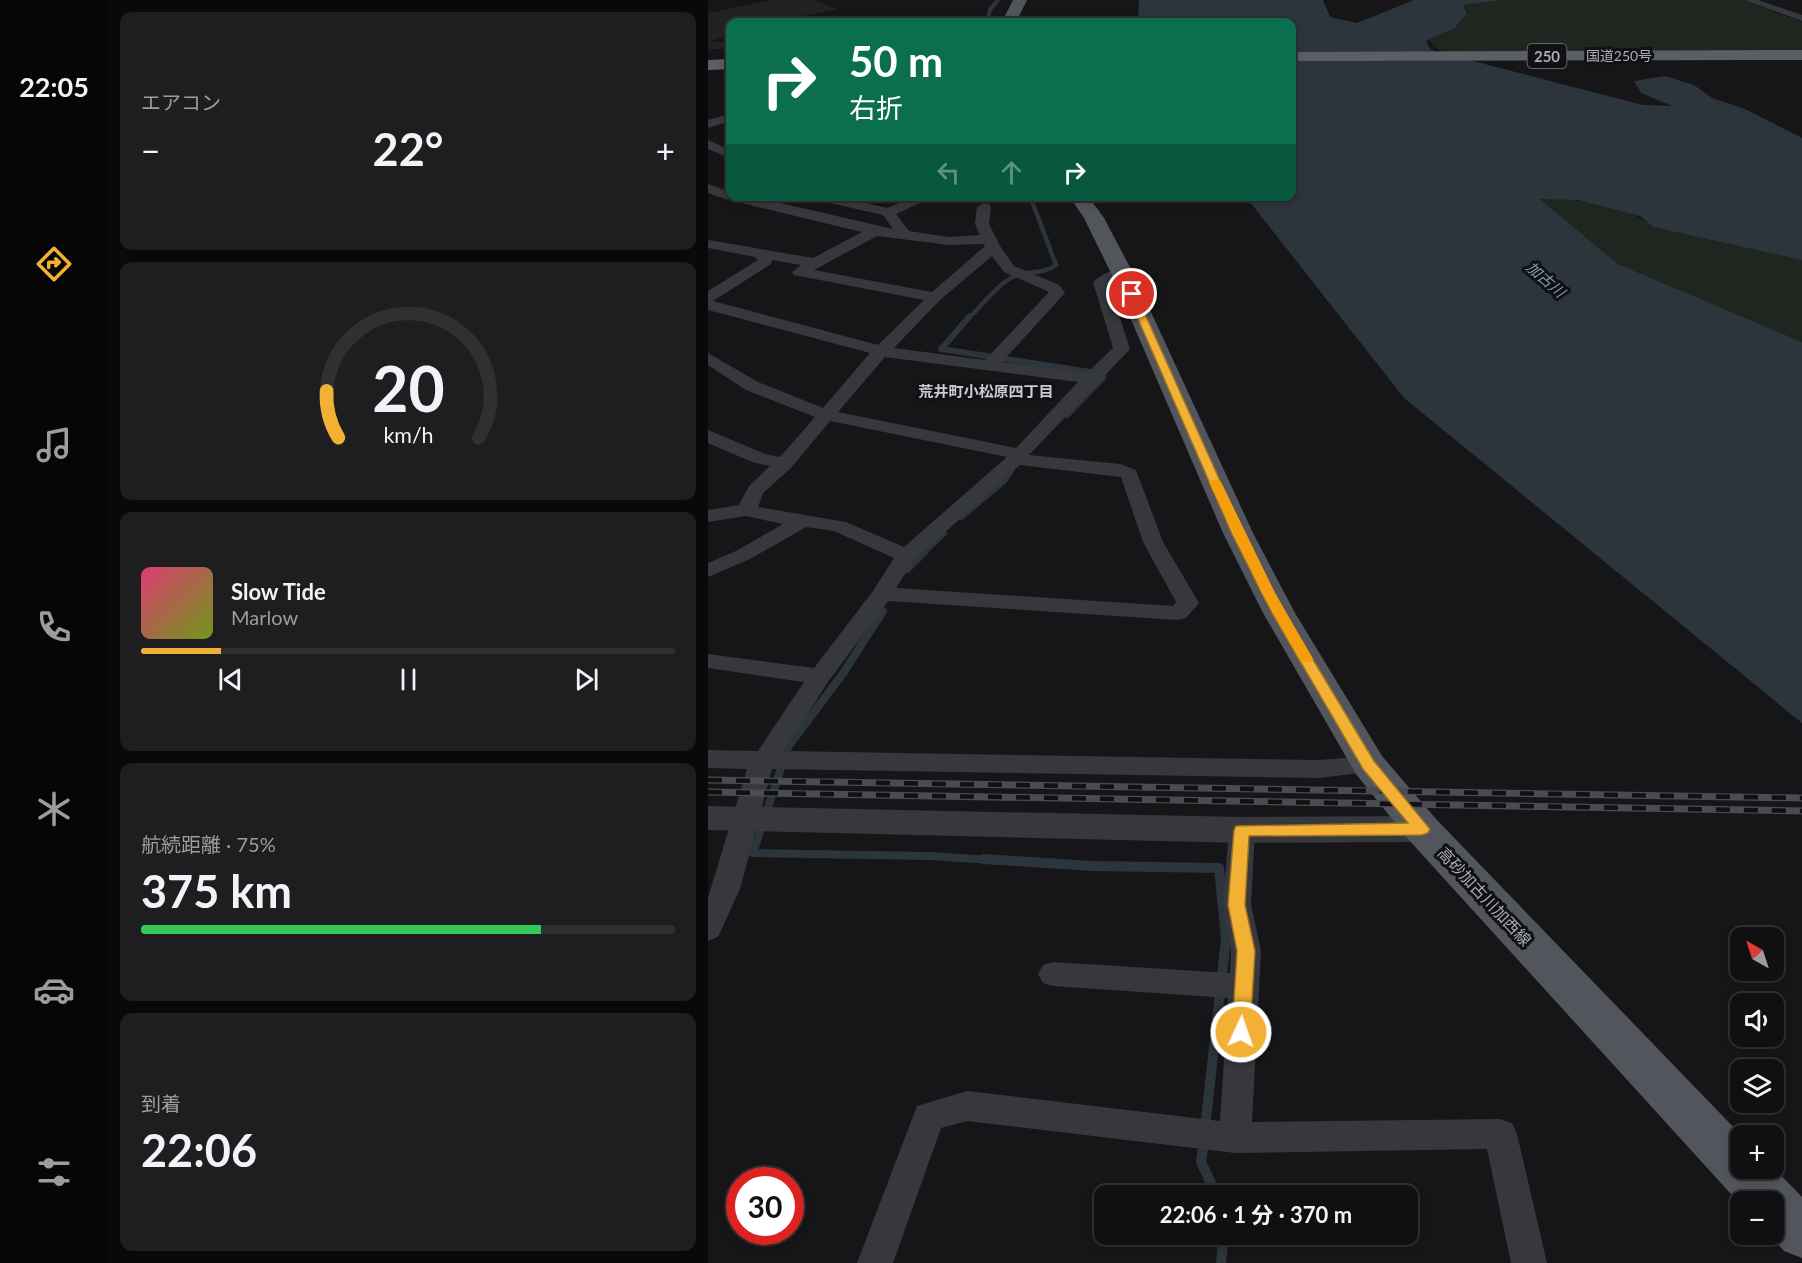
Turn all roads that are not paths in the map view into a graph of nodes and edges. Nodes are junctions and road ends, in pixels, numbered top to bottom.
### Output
1 (1020, 0) edge
2 (1749, 0) edge
3 (1760, 4) junction
4 (1012, 18) edge
5 (1802, 18) edge
6 (1793, 27) dead end
7 (1802, 55) edge
8 (1296, 57) edge
9 (1802, 61) edge
10 (708, 62) edge
11 (1296, 63) edge
12 (726, 64) edge
13 (726, 119) edge
14 (708, 124) edge
15 (712, 184) edge
16 (726, 193) edge
17 (750, 201) edge
18 (836, 201) edge
19 (916, 201) edge
20 (1082, 201) edge
21 (854, 206) junction
22 (984, 207) dead end
23 (888, 212) junction
24 (820, 220) junction
25 (875, 231) junction
26 (905, 236) junction
27 (991, 243) junction
28 (708, 244) edge
29 (760, 253) junction
30 (815, 263) junction
31 (1122, 273) junction
32 (935, 297) junction
33 (708, 298) edge
34 (708, 305) edge
35 (881, 351) junction
36 (708, 358) edge
37 (990, 365) junction
38 (1091, 379) junction
39 (825, 415) junction
40 (708, 436) edge
41 (1018, 456) junction
42 (784, 464) junction
43 (748, 510) junction
44 (708, 516) edge
45 (802, 521) junction
46 (906, 556) junction
47 (708, 577) edge
48 (882, 594) junction
49 (708, 661) edge
50 (820, 677) junction
51 (708, 759) edge
52 (765, 761) junction
53 (1369, 765) junction
54 (708, 818) edge
55 (744, 819) junction
56 (1422, 829) junction
57 (1242, 830) junction
58 (708, 929) edge
59 (1053, 974) dead end
60 (1244, 989) junction
61 (1235, 1138) junction
62 (1762, 1191) edge
63 (1784, 1214) edge
64 (1802, 1233) edge
65 (875, 1263) edge
66 (1529, 1263) edge

1 - 4 main road
2 - 3 street
3 - 5 street
3 - 6 street
7 - 8 highway, 国道250号 / 250
9 - 11 highway, 国道250号 / 250
10 - 12 highway
13 - 14 street
15 - 16 street
17 - 24 street
18 - 21 street
19 - 23 street
20 - 31 main road, 高砂加古川加西線
21 - 23 street
21 - 24 street
22 - 27 street
23 - 26 street
24 - 25 street
25 - 26 street
25 - 30 street
26 - 27 street
27 - 32 street
27 - 37 street
28 - 29 street
29 - 30 street
29 - 33 street
30 - 32 street
31 - 38 street
31 - 53 main road, 高砂加古川加西線
32 - 35 street
34 - 35 street
35 - 37 street
35 - 39 street
36 - 39 street
37 - 38 street
38 - 41 street
39 - 41 street
39 - 42 street
40 - 42 street
41 - 46 street
41 - 48 street
42 - 43 street
43 - 44 street
43 - 45 street
45 - 46 street
45 - 47 street
46 - 48 street
48 - 50 street
49 - 50 street
50 - 52 street
51 - 52 street
52 - 53 street
52 - 55 street
53 - 56 main road, 高砂加古川加西線
54 - 55 street
55 - 57 street
55 - 58 street
56 - 57 street
56 - 62 main road, 高砂加古川加西線
57 - 60 street
59 - 60 street
60 - 61 street
61 - 65 street
61 - 66 street
63 - 64 main road, 高砂加古川加西線

